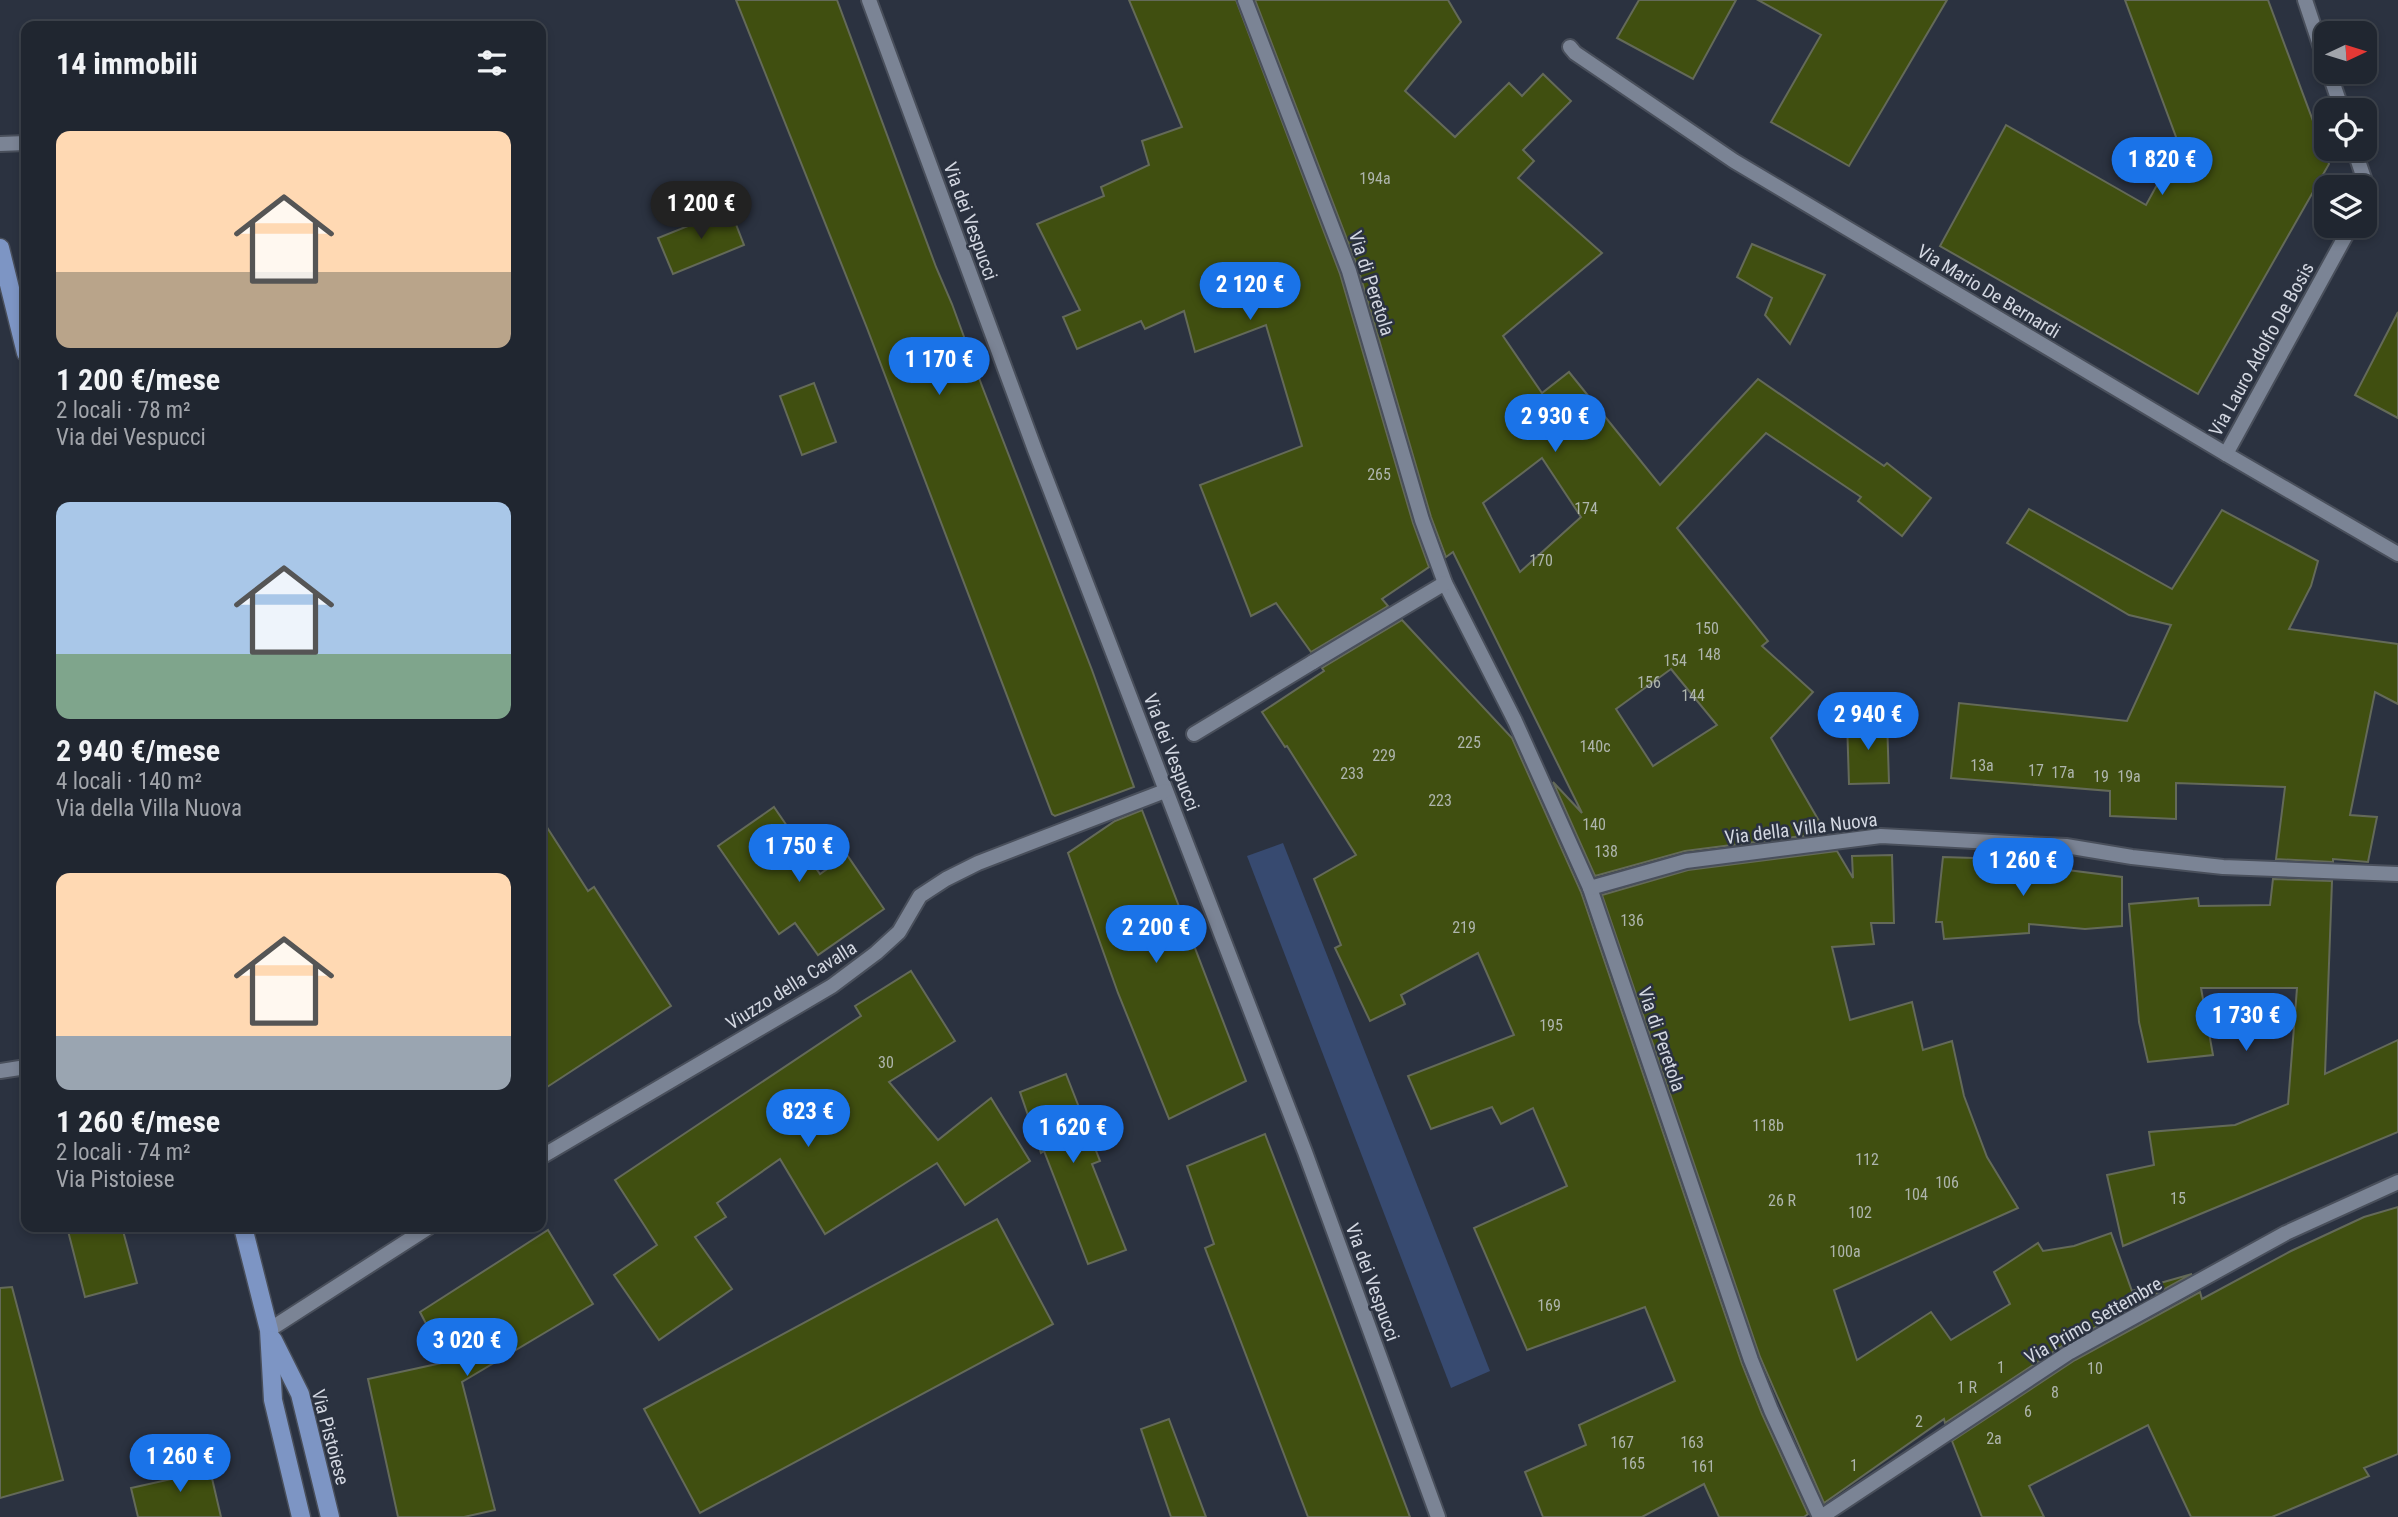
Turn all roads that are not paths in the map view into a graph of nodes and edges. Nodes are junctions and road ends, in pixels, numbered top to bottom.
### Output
1 (869, 0) edge
2 (1245, 0) edge
3 (2305, 0) edge
4 (2314, 27) edge
5 (1570, 47) dead end
6 (21, 143) edge
7 (0, 144) edge
8 (2344, 238) edge
9 (0, 248) edge
10 (21, 333) edge
11 (2226, 454) junction
12 (2398, 554) edge
13 (1445, 583) junction
14 (1194, 734) dead end
15 (1165, 791) junction
16 (2398, 874) edge
17 (1590, 888) junction
18 (21, 1068) edge
19 (0, 1071) edge
20 (546, 1154) edge
21 (2398, 1182) edge
22 (244, 1232) edge
23 (421, 1232) edge
24 (269, 1331) junction
25 (301, 1517) edge
26 (330, 1517) edge
27 (1438, 1517) edge
28 (1821, 1517) edge

1 - 15 street, Via dei Vespucci
2 - 13 street, Via di Peretola
3 - 4 street
5 - 11 street, Via Mario De Bernardi
6 - 7 street
8 - 11 street, Via Lauro Adolfo De Bosis
9 - 10 main road
11 - 12 street, Via Mario De Bernardi
13 - 14 street
13 - 17 street, Via di Peretola
15 - 20 street, Viuzzo della Cavalla
15 - 27 street, Via dei Vespucci
16 - 17 street, Via della Villa Nuova
17 - 28 street, Via di Peretola
18 - 19 street
21 - 28 street, Via Primo Settembre
22 - 24 main road, Via Pistoiese
23 - 24 street
24 - 25 main road, Via Pistoiese
24 - 26 main road, Via Pistoiese

